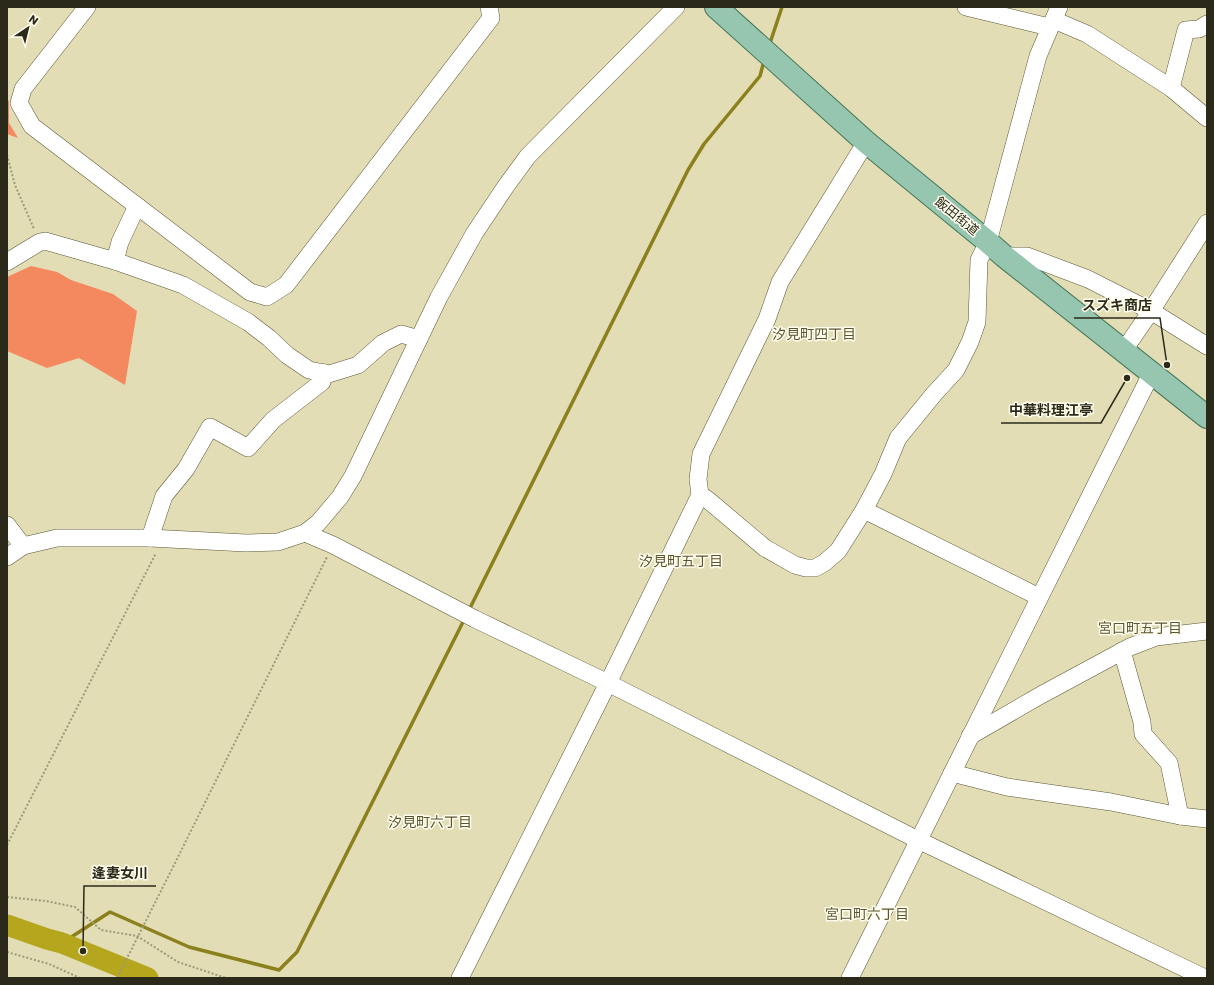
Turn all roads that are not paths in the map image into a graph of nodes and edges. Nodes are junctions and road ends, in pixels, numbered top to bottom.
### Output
1 (87, 7) edge
2 (490, 7) edge
3 (676, 7) edge
4 (716, 7) edge
5 (966, 7) edge
6 (1054, 18) edge
7 (1207, 24) edge
8 (1172, 88) junction
9 (1207, 118) edge
10 (866, 142) junction
11 (137, 206) junction
12 (1207, 223) edge
13 (988, 242) junction
14 (1004, 256) junction
15 (115, 260) junction
16 (7, 262) edge
17 (1151, 311) junction
18 (419, 339) junction
19 (1207, 346) edge
20 (1124, 350) junction
21 (322, 372) junction
22 (1152, 372) junction
23 (1207, 416) edge
24 (700, 495) junction
25 (864, 510) junction
26 (7, 525) edge
27 (305, 533) junction
28 (156, 539) junction
29 (23, 546) junction
30 (7, 557) edge
31 (1040, 597) junction
32 (1207, 631) edge
33 (1122, 651) junction
34 (608, 683) junction
35 (970, 736) junction
36 (952, 773) junction
37 (1180, 816) junction
38 (1207, 819) edge
39 (918, 840) junction
40 (460, 978) edge
41 (850, 978) edge
42 (1205, 978) edge

1 - 11 street
2 - 11 street
3 - 18 street
4 - 10 main road, 飯田街道
5 - 6 street
6 - 8 street
6 - 13 street
7 - 8 street
8 - 9 street
10 - 13 main road, 飯田街道
10 - 24 street
11 - 15 street
12 - 17 street
13 - 14 main road, 飯田街道
13 - 25 street
14 - 17 street
14 - 20 main road, 飯田街道
15 - 16 street
15 - 21 street
17 - 19 street
17 - 20 street
18 - 21 street
18 - 27 street
20 - 22 main road, 飯田街道
21 - 28 street
22 - 23 main road, 飯田街道
22 - 31 street
24 - 25 street
24 - 34 street
25 - 31 street
26 - 29 street
27 - 28 street
27 - 34 street
28 - 29 street
29 - 30 street
31 - 35 street
32 - 33 street
33 - 35 street
33 - 37 street
34 - 39 street
34 - 40 street
35 - 36 street
36 - 37 street
36 - 39 street
37 - 38 street
39 - 41 street
39 - 42 street

